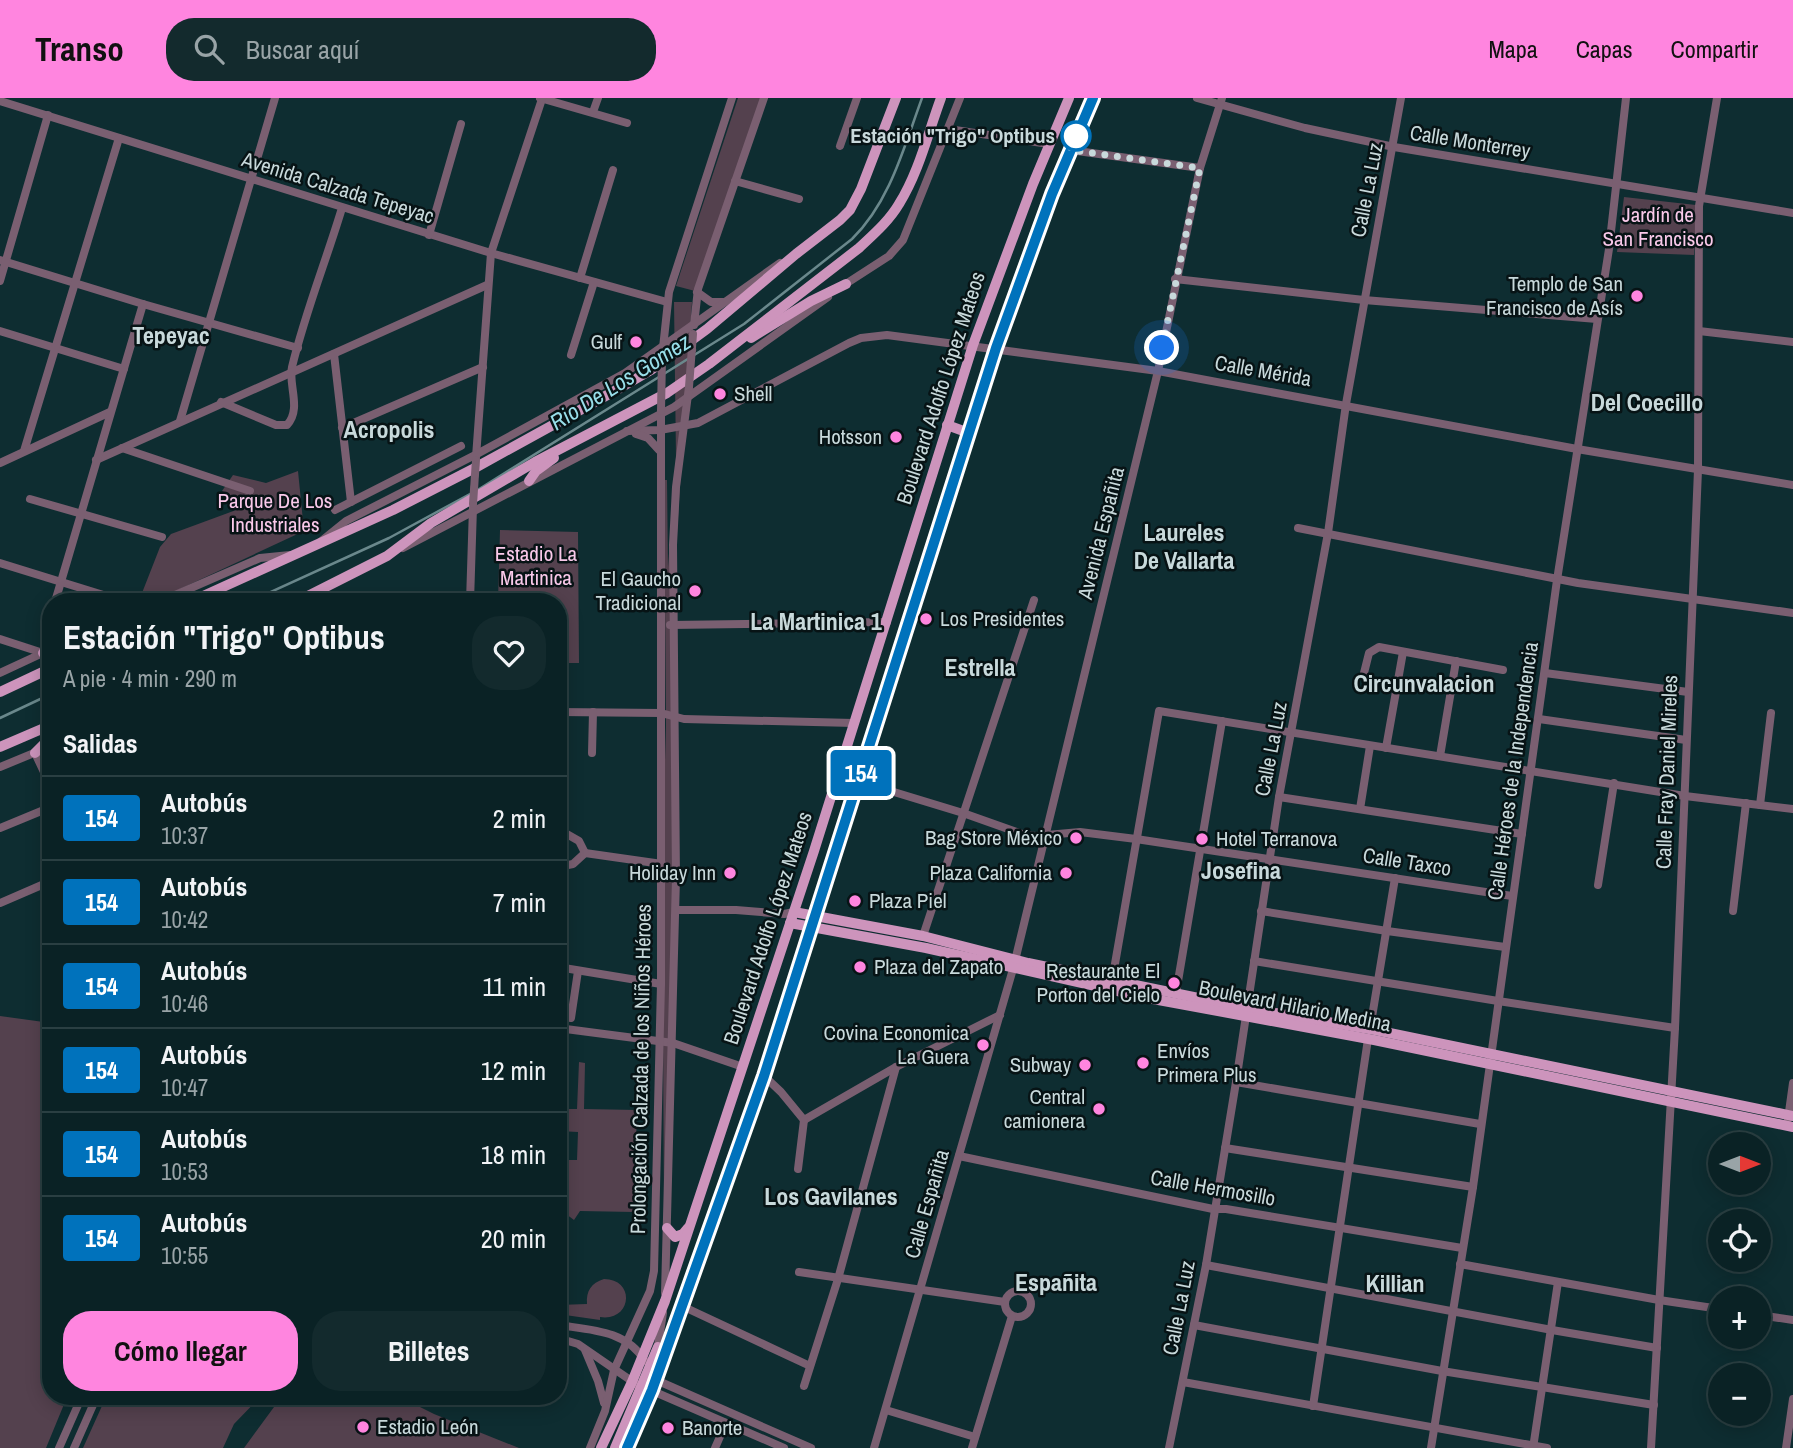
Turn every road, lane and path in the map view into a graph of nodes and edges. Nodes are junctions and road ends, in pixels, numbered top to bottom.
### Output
1 (275, 98) edge
2 (541, 98) edge
3 (597, 98) edge
4 (732, 98) edge
5 (764, 98) edge
6 (857, 98) edge
7 (896, 98) edge
8 (941, 98) edge
9 (960, 98) edge
10 (1069, 98) edge
11 (1093, 98) edge
12 (1197, 98) edge
13 (1401, 98) edge
14 (1626, 98) edge
15 (1717, 98) edge
16 (1221, 101) edge
17 (3, 102) edge
18 (593, 112) junction
19 (48, 115) junction
20 (628, 123) dead end
21 (461, 124) dead end
22 (948, 129) junction
23 (119, 138) junction
24 (1049, 144) junction
25 (841, 146) dead end
26 (1394, 147) junction
27 (1070, 150) junction
28 (1200, 168) junction
29 (613, 170) dead end
30 (252, 180) junction
31 (734, 181) junction
32 (1618, 184) junction
33 (1700, 197) junction
34 (799, 199) dead end
35 (342, 208) junction
36 (1793, 213) edge
37 (429, 234) junction
38 (491, 253) junction
39 (796, 254) junction
40 (3, 261) edge
41 (580, 278) junction
42 (1175, 279) junction
43 (0, 281) edge
44 (594, 282) junction
45 (74, 283) junction
46 (846, 284) junction
47 (487, 285) junction
48 (697, 292) junction
49 (1364, 300) junction
50 (726, 301) junction
51 (667, 302) junction
52 (143, 304) junction
53 (1597, 318) junction
54 (209, 323) junction
55 (694, 324) junction
56 (0, 331) edge
57 (1699, 331) junction
58 (679, 338) junction
59 (1793, 342) edge
60 (973, 345) junction
61 (54, 348) junction
62 (298, 348) junction
63 (663, 348) junction
64 (996, 348) junction
65 (692, 350) junction
66 (334, 354) junction
67 (571, 355) dead end
68 (709, 364) junction
69 (483, 367) junction
70 (124, 369) junction
71 (1158, 370) junction
72 (291, 372) junction
73 (667, 394) junction
74 (688, 398) junction
75 (221, 402) junction
76 (1346, 404) junction
77 (110, 412) junction
78 (661, 413) junction
79 (180, 421) junction
80 (947, 425) junction
81 (686, 427) junction
82 (342, 428) junction
83 (660, 430) junction
84 (627, 431) junction
85 (969, 433) junction
86 (461, 446) dead end
87 (121, 448) junction
88 (1577, 449) junction
89 (24, 451) junction
90 (660, 453) junction
91 (476, 457) junction
92 (96, 460) junction
93 (0, 463) edge
94 (1698, 470) junction
95 (529, 481) junction
96 (1793, 485) edge
97 (250, 491) dead end
98 (30, 499) dead end
99 (351, 502) junction
100 (473, 507) junction
101 (334, 510) dead end
102 (80, 513) junction
103 (1298, 528) dead end
104 (1328, 533) junction
105 (162, 537) dead end
106 (320, 542) junction
107 (290, 555) junction
108 (387, 555) junction
109 (0, 563) edge
110 (1557, 580) junction
111 (60, 581) junction
112 (57, 593) edge
113 (98, 593) edge
114 (180, 593) edge
115 (209, 593) edge
116 (313, 593) edge
117 (470, 593) edge
118 (1691, 599) junction
119 (1034, 600) dead end
120 (1793, 613) edge
121 (887, 622) junction
122 (660, 624) junction
123 (673, 625) junction
124 (0, 639) edge
125 (42, 650) edge
126 (1403, 652) junction
127 (42, 654) edge
128 (1456, 661) junction
129 (1503, 670) dead end
130 (42, 672) edge
131 (0, 673) edge
132 (1364, 673) dead end
133 (1545, 673) junction
134 (0, 692) edge
135 (1688, 692) junction
136 (567, 712) edge
137 (593, 712) junction
138 (661, 713) junction
139 (1771, 713) dead end
140 (674, 718) junction
141 (1539, 719) junction
142 (1222, 721) junction
143 (854, 723) junction
144 (42, 729) edge
145 (1292, 733) junction
146 (1686, 740) junction
147 (42, 746) edge
148 (1370, 746) junction
149 (0, 747) edge
150 (1386, 748) junction
151 (42, 750) edge
152 (35, 753) junction
153 (592, 753) dead end
154 (1440, 756) junction
155 (0, 767) edge
156 (42, 768) edge
157 (1532, 769) junction
158 (838, 775) junction
159 (858, 782) junction
160 (1614, 783) junction
161 (1685, 796) junction
162 (1279, 797) junction
163 (1746, 803) junction
164 (1760, 805) junction
165 (1360, 809) junction
166 (1793, 809) edge
167 (42, 811) edge
168 (963, 813) junction
169 (0, 828) edge
170 (567, 834) edge
171 (1522, 834) junction
172 (1047, 835) junction
173 (1136, 839) junction
174 (1202, 848) junction
175 (585, 853) junction
176 (1269, 859) junction
177 (662, 863) junction
178 (567, 865) edge
179 (1395, 878) junction
180 (42, 885) edge
181 (1598, 885) dead end
182 (1512, 896) junction
183 (0, 903) edge
184 (676, 910) junction
185 (1261, 911) junction
186 (1733, 911) dead end
187 (789, 916) junction
188 (814, 921) junction
189 (1387, 931) junction
190 (923, 936) junction
191 (1505, 947) junction
192 (1254, 961) junction
193 (1014, 964) junction
194 (567, 969) edge
195 (578, 971) junction
196 (1112, 981) junction
197 (1380, 981) junction
198 (661, 984) junction
199 (1177, 993) junction
200 (1498, 1001) junction
201 (1246, 1013) junction
202 (1000, 1015) junction
203 (571, 1018) dead end
204 (1675, 1028) junction
205 (567, 1029) edge
206 (1369, 1034) junction
207 (660, 1041) junction
208 (673, 1043) junction
209 (1490, 1053) junction
210 (1488, 1065) junction
211 (743, 1067) junction
212 (896, 1067) junction
213 (764, 1076) junction
214 (1236, 1082) junction
215 (1793, 1083) edge
216 (1671, 1096) junction
217 (1359, 1103) junction
218 (804, 1120) junction
219 (1790, 1121) edge
220 (1480, 1124) junction
221 (1225, 1148) junction
222 (959, 1156) junction
223 (1350, 1167) junction
224 (798, 1169) dead end
225 (1473, 1187) junction
226 (1213, 1209) junction
227 (691, 1225) junction
228 (1341, 1227) junction
229 (667, 1228) junction
230 (1462, 1248) junction
231 (1460, 1264) junction
232 (1206, 1265) junction
233 (799, 1272) dead end
234 (838, 1279) junction
235 (1558, 1282) junction
236 (1331, 1287) junction
237 (920, 1291) junction
238 (1659, 1300) junction
239 (665, 1301) junction
240 (1005, 1302) junction
241 (682, 1306) junction
242 (1708, 1307) edge
243 (1452, 1310) junction
244 (1012, 1316) junction
245 (1771, 1317) edge
246 (1793, 1320) edge
247 (1194, 1325) junction
248 (567, 1326) edge
249 (1552, 1330) junction
250 (567, 1340) edge
251 (627, 1341) junction
252 (657, 1347) junction
253 (1657, 1348) junction
254 (1322, 1349) junction
255 (585, 1350) junction
256 (642, 1357) junction
257 (810, 1366) junction
258 (649, 1369) junction
259 (614, 1370) junction
260 (1443, 1371) junction
261 (632, 1382) junction
262 (1182, 1382) junction
263 (650, 1386) junction
264 (804, 1386) dead end
265 (1542, 1387) junction
266 (1793, 1399) edge
267 (78, 1405) edge
268 (93, 1405) edge
269 (1654, 1405) junction
270 (1313, 1406) junction
271 (886, 1410) junction
272 (605, 1411) junction
273 (726, 1423) junction
274 (761, 1426) junction
275 (1434, 1429) junction
276 (757, 1436) junction
277 (975, 1437) junction
278 (1533, 1447) edge
279 (59, 1448) edge
280 (74, 1448) edge
281 (590, 1448) edge
282 (601, 1448) edge
283 (615, 1448) edge
284 (627, 1448) edge
285 (715, 1448) edge
286 (784, 1448) edge
287 (811, 1448) edge
288 (874, 1448) edge
289 (972, 1448) edge
290 (1169, 1448) edge
291 (1431, 1448) edge
292 (1548, 1448) edge
293 (1651, 1448) edge
294 (1786, 1448) edge

1 - 30 street
2 - 18 street
2 - 38 street
3 - 18 street
4 - 51 street, Prolongación Calzada de los Niños Héroes
5 - 31 street, Prolongación Calzada de los Niños Héroes
6 - 25 street
7 - 39 main road
8 - 68 main road
9 - 22 street
10 - 24 main road, Boulevard Adolfo López Mateos
11 - 27 main road, Boulevard Adolfo López Mateos
12 - 16 street, Calle Monterrey
13 - 26 street, Calle La Luz
14 - 32 street, Calle Héroes de la Independencia
15 - 33 street, Calle Fray Daniel Mireles
16 - 26 street, Calle Monterrey
16 - 28 street, Avenida Españita
17 - 19 street, Avenida Calzada Tepeyac
18 - 20 street
19 - 23 street, Avenida Calzada Tepeyac
19 - 40 street
21 - 37 street
22 - 24 street
22 - 46 street
23 - 30 street, Avenida Calzada Tepeyac
23 - 45 street
24 - 60 main road, Boulevard Adolfo López Mateos
26 - 32 street, Calle Monterrey
26 - 49 street, Calle La Luz
27 - 28 street
27 - 64 main road, Boulevard Adolfo López Mateos
28 - 42 street, Avenida Españita
29 - 41 street
30 - 35 street, Avenida Calzada Tepeyac
30 - 54 street
31 - 34 street
31 - 48 street, Prolongación Calzada de los Niños Héroes
32 - 33 street, Calle Monterrey
32 - 53 street, Calle Héroes de la Independencia
33 - 36 street, Calle Monterrey
33 - 57 street, Calle Fray Daniel Mireles
35 - 37 street, Avenida Calzada Tepeyac
35 - 62 street
37 - 38 street, Avenida Calzada Tepeyac
38 - 41 street, Avenida Calzada Tepeyac
38 - 47 street
39 - 50 street
39 - 106 main road
40 - 43 street
40 - 45 street
41 - 44 street, Avenida Calzada Tepeyac
42 - 49 street
42 - 71 street, Avenida Españita
44 - 51 street, Avenida Calzada Tepeyac
44 - 67 street
45 - 52 street
45 - 61 street
46 - 68 main road
46 - 74 street
47 - 66 street
47 - 69 street
48 - 50 street
48 - 55 street, Prolongación Calzada de los Niños Héroes
49 - 53 street
49 - 76 street, Calle La Luz
50 - 55 street
51 - 63 street, Prolongación Calzada de los Niños Héroes
52 - 54 street
52 - 70 street
53 - 88 street, Calle Héroes de la Independencia
54 - 62 street
54 - 79 street
55 - 58 street
55 - 65 street, Prolongación Calzada de los Niños Héroes, bridge
56 - 61 street
57 - 59 street
57 - 94 street, Calle Fray Daniel Mireles
58 - 63 street
58 - 65 street, bridge
60 - 64 street, Calle Mérida
60 - 80 main road, Boulevard Adolfo López Mateos
60 - 81 street, Calle Mérida
61 - 70 street
61 - 89 street
62 - 72 street
63 - 78 street, Prolongación Calzada de los Niños Héroes, bridge
63 - 91 street
64 - 71 street, Calle Mérida
64 - 85 main road, Boulevard Adolfo López Mateos
65 - 74 street, Prolongación Calzada de los Niños Héroes, bridge
66 - 72 street
66 - 82 street
68 - 73 main road
69 - 82 street
69 - 91 street
70 - 77 street
71 - 76 street, Calle Mérida
71 - 172 street, Avenida Españita
72 - 75 street
72 - 75 street
73 - 95 main road
73 - 108 main road
74 - 78 street
74 - 81 street, Prolongación Calzada de los Niños Héroes
75 - 79 street
76 - 88 street, Calle Mérida
76 - 104 street, Calle La Luz
77 - 89 street
77 - 92 street
78 - 83 street, Prolongación Calzada de los Niños Héroes
78 - 84 street
79 - 87 street
80 - 85 main road
80 - 121 main road, Boulevard Adolfo López Mateos
81 - 83 street, Calle Mérida
81 - 123 street, Prolongación Calzada de los Niños Héroes
82 - 99 street
83 - 84 street, Calle Mérida
83 - 90 street, Prolongación Calzada de los Niños Héroes
84 - 90 street
84 - 95 street
85 - 159 main road, Boulevard Adolfo López Mateos
86 - 99 street
87 - 92 street
87 - 97 street
88 - 94 street, Calle Mérida
88 - 110 street, Calle Héroes de la Independencia
89 - 93 street
90 - 122 street, Prolongación Calzada de los Niños Héroes
91 - 100 street, bridge
91 - 106 street
92 - 102 street
94 - 96 street, Calle Mérida
94 - 118 street, Calle Fray Daniel Mireles
95 - 100 street
98 - 102 street
99 - 101 street
100 - 108 street
100 - 117 street
102 - 105 street
102 - 111 street
103 - 104 street
104 - 110 street
104 - 145 street, Calle La Luz
106 - 107 main road
107 - 114 street
107 - 115 main road
108 - 116 main road
109 - 111 street
110 - 118 street
110 - 133 street, Calle Héroes de la Independencia
111 - 112 street
111 - 113 street
118 - 120 street
118 - 135 street, Calle Fray Daniel Mireles
119 - 168 street
121 - 123 street
121 - 143 main road, Boulevard Adolfo López Mateos
122 - 123 street
122 - 138 street, Prolongación Calzada de los Niños Héroes
123 - 140 street, Prolongación Calzada de los Niños Héroes
124 - 125 street
126 - 128 street
126 - 132 street
126 - 150 street
127 - 131 street
128 - 129 street
128 - 154 street
130 - 134 main road
133 - 135 street
133 - 141 street, Calle Héroes de la Independencia
135 - 146 street, Calle Fray Daniel Mireles
136 - 137 street
137 - 138 street
137 - 153 street
138 - 140 street
138 - 177 street, Prolongación Calzada de los Niños Héroes
139 - 164 street
140 - 143 street
140 - 184 street, Prolongación Calzada de los Niños Héroes
141 - 146 street
141 - 157 street, Calle Héroes de la Independencia
142 - 145 street
142 - 173 street
142 - 174 street
143 - 158 main road, Boulevard Adolfo López Mateos
144 - 149 main road
145 - 148 street
145 - 162 street, Calle La Luz
146 - 161 street, Calle Fray Daniel Mireles
147 - 152 main road
148 - 150 street
148 - 165 street
150 - 154 street
151 - 152 street
152 - 155 street
152 - 156 street
154 - 157 street
157 - 160 street
157 - 171 street, Calle Héroes de la Independencia
158 - 159 street, Calle Taxco
158 - 187 main road, Boulevard Adolfo López Mateos
159 - 168 street, Calle Taxco
159 - 188 main road, Boulevard Adolfo López Mateos
160 - 161 street
160 - 181 street
161 - 163 street
161 - 204 street, Calle Fray Daniel Mireles
162 - 165 street
162 - 176 street, Calle La Luz
163 - 164 street
163 - 186 street
164 - 166 street
165 - 171 street
167 - 169 street
168 - 172 street, Calle Taxco
168 - 190 street
170 - 175 street
171 - 182 street, Calle Héroes de la Independencia
172 - 173 street, Calle Taxco
172 - 193 street, Avenida Españita
173 - 174 street, Calle Taxco
173 - 196 street
174 - 176 street, Calle Taxco
174 - 199 street
175 - 177 street
175 - 178 street
176 - 179 street, Calle Taxco
176 - 185 street, Calle La Luz
177 - 198 street, Prolongación Calzada de los Niños Héroes
179 - 182 street, Calle Taxco
179 - 189 street
180 - 183 street
182 - 191 street, Calle Héroes de la Independencia
184 - 187 street
184 - 208 street, Prolongación Calzada de los Niños Héroes
185 - 189 street
185 - 192 street, Calle La Luz
187 - 188 main road, Boulevard Hilario Medina
187 - 211 main road, Boulevard Adolfo López Mateos
188 - 190 main road, Boulevard Hilario Medina
188 - 193 main road, Boulevard Hilario Medina
188 - 213 main road, Boulevard Adolfo López Mateos
189 - 191 street
189 - 197 street
190 - 193 main road, Boulevard Hilario Medina
191 - 200 street, Calle Héroes de la Independencia
192 - 197 street
192 - 201 street, Calle La Luz
193 - 196 main road, Boulevard Hilario Medina
193 - 201 main road, Boulevard Hilario Medina
193 - 202 street, Calle Españita
194 - 195 street
195 - 198 street
195 - 203 street
196 - 199 main road, Boulevard Hilario Medina
197 - 200 street
197 - 206 street
198 - 207 street, Prolongación Calzada de los Niños Héroes
199 - 201 main road, Boulevard Hilario Medina
200 - 204 street
200 - 209 street, Calle Héroes de la Independencia
201 - 206 main road, Boulevard Hilario Medina
201 - 214 street, Calle La Luz
202 - 212 street
202 - 222 street, Calle Españita
204 - 216 street, Calle Fray Daniel Mireles
205 - 207 street
206 - 209 main road, Boulevard Hilario Medina
206 - 210 main road, Boulevard Hilario Medina
206 - 217 street
207 - 208 street
207 - 251 street, Prolongación Calzada de los Niños Héroes
208 - 211 street
208 - 229 street, Prolongación Calzada de los Niños Héroes
209 - 210 street, Calle Héroes de la Independencia
209 - 216 main road, Boulevard Hilario Medina
210 - 216 main road, Boulevard Hilario Medina
210 - 220 street, Calle Héroes de la Independencia
211 - 227 main road, Boulevard Adolfo López Mateos
212 - 218 street
212 - 234 street
213 - 218 street
213 - 241 main road, Boulevard Adolfo López Mateos
214 - 217 street
214 - 221 street, Calle La Luz
215 - 219 street
216 - 219 main road, Boulevard Hilario Medina
216 - 238 street, Calle Fray Daniel Mireles
217 - 220 street
217 - 223 street
218 - 224 street
220 - 225 street, Calle Héroes de la Independencia
221 - 223 street
221 - 226 street, Calle La Luz
222 - 226 street, Calle Hermosillo
222 - 237 street, Calle Españita
223 - 225 street
223 - 228 street
225 - 230 street, Calle Héroes de la Independencia
226 - 228 street, Calle Hermosillo
226 - 232 street, Calle La Luz
227 - 229 main road
227 - 239 main road, Boulevard Adolfo López Mateos
228 - 230 street, Calle Hermosillo
228 - 236 street
229 - 239 street, Prolongación Calzada de los Niños Héroes
230 - 231 street, Calle Héroes de la Independencia
231 - 235 street
231 - 243 street, Calle Héroes de la Independencia
232 - 236 street
232 - 247 street, Calle La Luz
233 - 234 street
234 - 237 street
234 - 257 street
235 - 238 street
235 - 249 street
236 - 243 street
236 - 254 street
237 - 240 street
237 - 271 street, Calle Españita
238 - 242 street
238 - 253 street, Calle Fray Daniel Mireles
239 - 252 street, Prolongación Calzada de los Niños Héroes
239 - 256 main road, Boulevard Adolfo López Mateos
240 - 244 street
240 - 244 street
241 - 257 street
241 - 263 main road, Boulevard Adolfo López Mateos
243 - 249 street
243 - 260 street, Calle Héroes de la Independencia
244 - 277 street
245 - 246 street
247 - 254 street
247 - 262 street, Calle La Luz
248 - 251 street
249 - 253 street
249 - 265 street
250 - 255 street
251 - 256 street
251 - 259 street, Prolongación Calzada de los Niños Héroes
252 - 258 main road
252 - 263 street, Prolongación Calzada de los Niños Héroes
253 - 269 street, Calle Fray Daniel Mireles
254 - 260 street
254 - 270 street
255 - 259 street
255 - 272 street
256 - 258 street
256 - 261 main road, Boulevard Adolfo López Mateos
257 - 264 street
258 - 263 main road
259 - 261 street
259 - 272 street, Prolongación Calzada de los Niños Héroes
260 - 265 street
260 - 275 street, Calle Héroes de la Independencia
261 - 263 street
261 - 282 main road, Boulevard Adolfo López Mateos
262 - 270 street
262 - 290 street, Calle La Luz
263 - 273 street
263 - 274 street
263 - 283 main road
263 - 284 main road, Boulevard Adolfo López Mateos
265 - 269 street
265 - 278 street
266 - 294 street
267 - 279 street
268 - 280 street
269 - 293 street, Calle Fray Daniel Mireles
270 - 275 street
271 - 277 street
271 - 288 street, Calle Españita
272 - 281 street, Prolongación Calzada de los Niños Héroes
273 - 276 street
273 - 285 street
274 - 276 street
274 - 287 street
275 - 278 street
275 - 291 street, Calle Héroes de la Independencia
276 - 286 street
277 - 289 street
278 - 292 street

